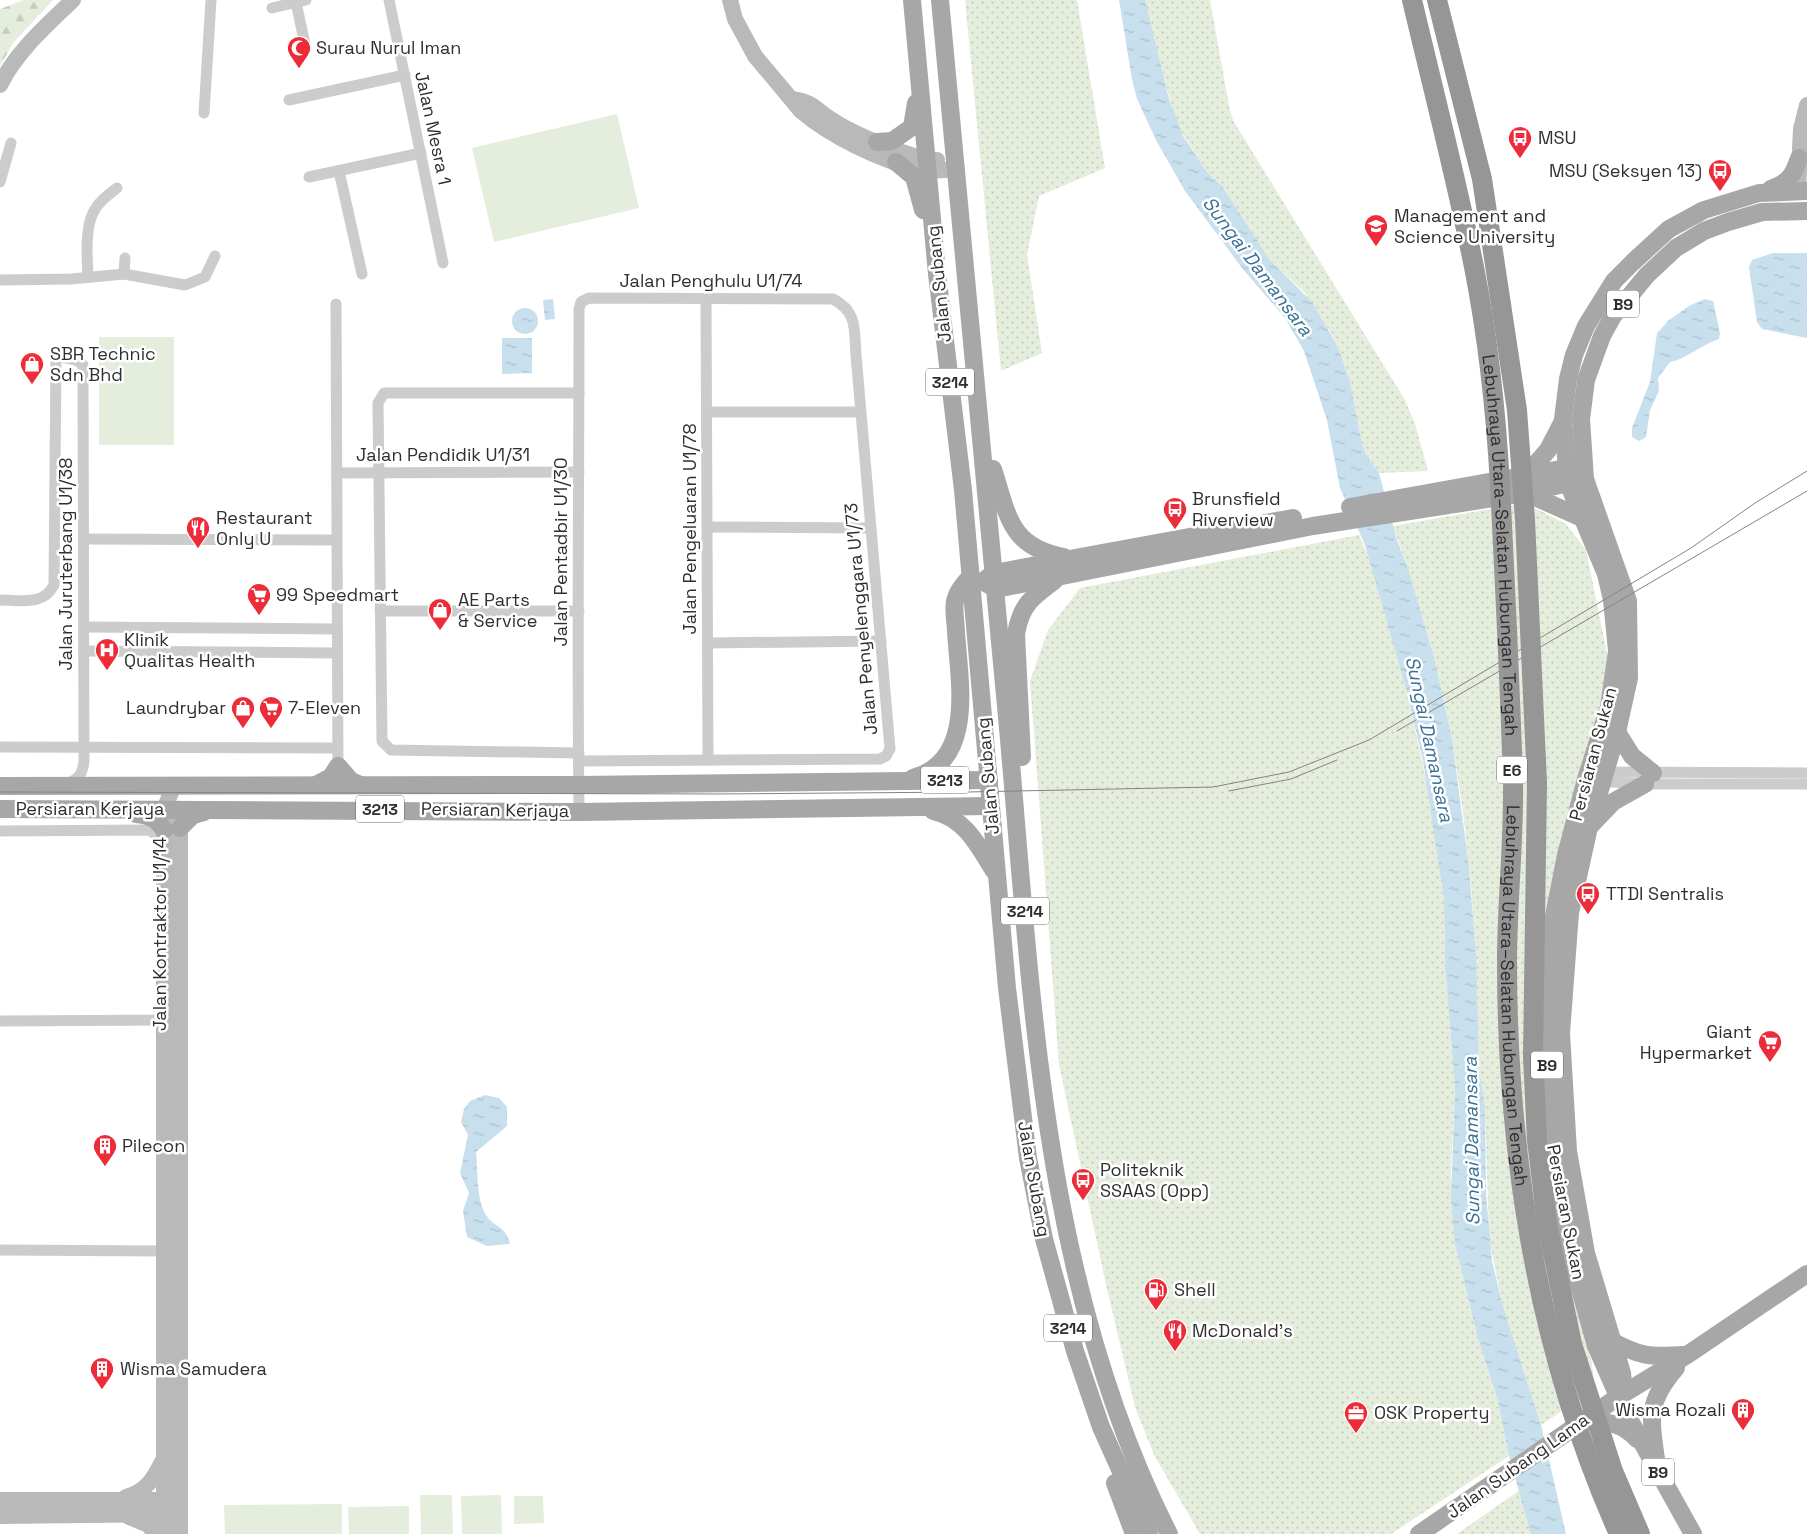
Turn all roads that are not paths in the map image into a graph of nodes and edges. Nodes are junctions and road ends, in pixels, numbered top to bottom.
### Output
1 (74, 0) edge
2 (210, 0) edge
3 (389, 0) edge
4 (730, 0) edge
5 (912, 0) edge
6 (940, 0) edge
7 (1412, 0) edge
8 (1437, 0) edge
9 (301, 1) edge
10 (272, 8) dead end
11 (306, 45) dead end
12 (918, 60) junction
13 (405, 75) junction
14 (0, 85) edge
15 (792, 99) junction
16 (289, 100) dead end
17 (1807, 112) edge
18 (204, 113) dead end
19 (876, 142) junction
20 (11, 144) dead end
21 (421, 153) junction
22 (1799, 158) junction
23 (896, 162) junction
24 (956, 164) junction
25 (928, 165) junction
26 (339, 171) junction
27 (309, 177) dead end
28 (0, 182) edge
29 (117, 188) dead end
30 (1759, 193) junction
31 (1805, 198) edge
32 (215, 256) dead end
33 (125, 258) dead end
34 (443, 263) dead end
35 (124, 274) junction
36 (362, 274) dead end
37 (936, 274) junction
38 (88, 276) junction
39 (0, 280) edge
40 (589, 298) joint
41 (706, 298) junction
42 (833, 299) joint
43 (336, 304) dead end
44 (579, 393) junction
45 (707, 412) junction
46 (860, 412) junction
47 (1563, 419) junction
48 (983, 440) junction
49 (337, 472) junction
50 (379, 472) junction
51 (579, 472) junction
52 (1576, 474) junction
53 (1526, 484) junction
54 (1582, 518) junction
55 (1312, 520) junction
56 (707, 527) junction
57 (871, 528) junction
58 (84, 539) junction
59 (337, 540) junction
60 (1071, 559) junction
61 (1061, 577) junction
62 (986, 580) junction
63 (0, 600) edge
64 (380, 611) junction
65 (579, 611) junction
66 (84, 627) junction
67 (337, 629) junction
68 (881, 641) junction
69 (708, 644) junction
70 (84, 651) junction
71 (337, 653) junction
72 (1617, 732) junction
73 (84, 746) junction
74 (0, 747) edge
75 (337, 748) junction
76 (1011, 754) junction
77 (579, 757) junction
78 (708, 760) junction
79 (84, 762) junction
80 (338, 766) junction
81 (1807, 774) edge
82 (1594, 776) junction
83 (1649, 779) junction
84 (989, 780) junction
85 (902, 781) junction
86 (1807, 784) edge
87 (316, 785) junction
88 (361, 785) junction
89 (579, 785) junction
90 (0, 786) edge
91 (32, 786) junction
92 (123, 786) junction
93 (174, 786) junction
94 (1002, 793) junction
95 (990, 806) junction
96 (916, 807) junction
97 (75, 809) junction
98 (0, 810) edge
99 (172, 810) junction
100 (252, 810) junction
101 (579, 812) junction
102 (1017, 822) junction
103 (1588, 827) junction
104 (0, 830) edge
105 (169, 833) junction
106 (1020, 851) junction
107 (996, 874) junction
108 (172, 1020) junction
109 (0, 1021) edge
110 (0, 1250) edge
111 (164, 1251) junction
112 (1807, 1274) edge
113 (1610, 1340) junction
114 (1687, 1355) junction
115 (1601, 1358) junction
116 (1618, 1397) junction
117 (1586, 1418) junction
118 (1101, 1426) junction
119 (1645, 1449) junction
120 (165, 1458) junction
121 (1658, 1472) junction
122 (0, 1500) edge
123 (114, 1507) junction
124 (172, 1507) junction
125 (0, 1516) edge
126 (1169, 1533) edge
127 (156, 1534) edge
128 (164, 1534) edge
129 (180, 1534) edge
130 (1134, 1534) edge
131 (1149, 1534) edge
132 (1419, 1534) edge
133 (1619, 1534) edge
134 (1640, 1534) edge
135 (1693, 1534) edge

1 - 14 street
2 - 18 street
3 - 13 street, Jalan Mesra 1
4 - 15 street
5 - 12 main road, Jalan Subang / 3214
6 - 24 main road, Jalan Subang / 3214
7 - 133 highway, Lebuhraya Utara–Selatan Hubungan Tengah / E6, bridge
8 - 134 highway, Lebuhraya Utara–Selatan Hubungan Tengah / E6, bridge
9 - 10 street
9 - 11 street
12 - 19 main road
12 - 25 main road, Jalan Subang / 3214
13 - 16 street
13 - 21 street, Jalan Mesra 1
15 - 19 street
15 - 23 street
17 - 22 street
19 - 25 street
20 - 28 street
21 - 26 street
21 - 34 street, Jalan Mesra 1
22 - 30 main road
22 - 31 street
23 - 25 street
23 - 37 main road
24 - 25 street
24 - 48 main road, Jalan Subang / 3214
25 - 37 main road, Jalan Subang / 3214
26 - 27 street
26 - 36 street
29 - 38 street
30 - 31 main road, Persiaran Sukan / B9
30 - 47 main road, Persiaran Sukan / B9
31 - 52 main road, Persiaran Sukan / B9
32 - 35 street
33 - 35 street
35 - 38 street
37 - 62 main road, Jalan Subang / 3214
38 - 39 street
40 - 41 street, Jalan Penghulu U1/74
40 - 44 street, Jalan Pentadbir U1/30
41 - 42 street, Jalan Penghulu U1/74
41 - 45 street, Jalan Pengeluaran U1/78
42 - 46 street, Jalan Penyelenggara U1/73
43 - 49 street
44 - 50 street
44 - 51 street, Jalan Pentadbir U1/30
45 - 46 street
45 - 56 street, Jalan Pengeluaran U1/78
46 - 57 street, Jalan Penyelenggara U1/73
47 - 52 main road, Persiaran Sukan / B9
47 - 53 main road
48 - 60 main road
48 - 62 main road, Jalan Subang / 3214
49 - 50 street, Jalan Pendidik U1/31
49 - 59 street
50 - 51 street, Jalan Pendidik U1/31
50 - 64 street
51 - 65 street, Jalan Pentadbir U1/30
52 - 53 main road
52 - 54 main road, Persiaran Sukan / B9
52 - 72 main road, Persiaran Sukan / B9
53 - 54 main road
53 - 55 main road
54 - 82 main road, Persiaran Sukan / B9
55 - 60 main road
55 - 61 main road
56 - 57 street
56 - 69 street, Jalan Pengeluaran U1/78
57 - 68 street, Jalan Penyelenggara U1/73
58 - 59 street
58 - 63 street, Jalan Juruterbang U1/38
58 - 66 street, Jalan Juruterbang U1/38
59 - 67 street
60 - 62 main road
61 - 62 main road
61 - 106 main road
62 - 76 main road, Jalan Subang / 3214
62 - 84 main road, Jalan Subang / 3214
62 - 85 main road
64 - 65 street
64 - 77 street
65 - 77 street, Jalan Pentadbir U1/30
66 - 67 street
66 - 70 street, Jalan Juruterbang U1/38
67 - 71 street
68 - 69 street
68 - 78 street, Jalan Penyelenggara U1/73
69 - 78 street, Jalan Pengeluaran U1/78
70 - 71 street
70 - 73 street, Jalan Juruterbang U1/38
71 - 75 street
72 - 82 main road, Persiaran Sukan / B9
72 - 83 main road
73 - 74 street
73 - 75 street
73 - 79 street, Jalan Juruterbang U1/38
75 - 80 street
76 - 94 main road
76 - 102 main road, Jalan Subang / 3214
77 - 78 street, Jalan Penyelenggara U1/73
77 - 89 street, Jalan Pentadbir U1/30
79 - 91 street
79 - 92 street
80 - 87 main road
80 - 88 main road
81 - 83 street
82 - 83 street
82 - 103 main road, Persiaran Sukan / B9
82 - 115 main road, Persiaran Sukan / B9
83 - 86 street
83 - 103 main road
84 - 85 main road, Persiaran Kerjaya / 3213
84 - 94 main road
84 - 95 main road, Jalan Subang / 3214
85 - 89 main road, Persiaran Kerjaya / 3213
87 - 88 main road, Persiaran Kerjaya / 3213
87 - 93 main road, Persiaran Kerjaya / 3213
88 - 89 main road, Persiaran Kerjaya / 3213
89 - 101 street, Jalan Pentadbir U1/30
90 - 91 main road, Persiaran Kerjaya / 3213
91 - 92 main road, Persiaran Kerjaya / 3213
92 - 93 main road, Persiaran Kerjaya / 3213
93 - 99 street, Jalan Kontraktor U1/14
94 - 95 main road
94 - 102 main road
95 - 96 main road, Persiaran Kerjaya / 3213
95 - 107 main road, Jalan Subang / 3214
96 - 101 main road, Persiaran Kerjaya / 3213
96 - 107 main road
97 - 98 main road, Persiaran Kerjaya / 3213
97 - 99 main road, Persiaran Kerjaya / 3213
97 - 105 main road
99 - 100 main road, Persiaran Kerjaya / 3213
99 - 105 street, Jalan Kontraktor U1/14
100 - 101 main road, Persiaran Kerjaya / 3213
100 - 105 main road
102 - 106 main road, Jalan Subang / 3214
103 - 113 main road, Persiaran Sukan / B9
104 - 105 street
105 - 108 street, Jalan Kontraktor U1/14
106 - 126 main road, Jalan Subang / 3214
107 - 118 main road, Jalan Subang / 3214
108 - 109 street
108 - 111 street, Jalan Kontraktor U1/14
108 - 124 street, Jalan Kontraktor U1/14
110 - 111 street
111 - 120 street, Jalan Kontraktor U1/14
112 - 114 main road
113 - 114 main road
113 - 116 main road, Persiaran Sukan / B9
114 - 116 main road, Jalan Subang Lama
114 - 121 main road
115 - 116 main road, Persiaran Sukan / B9
115 - 117 main road
116 - 117 main road, Jalan Subang Lama
116 - 119 main road, Persiaran Sukan / B9
117 - 119 main road
117 - 132 main road, Jalan Subang Lama
118 - 130 main road
118 - 131 main road, Jalan Subang / 3214
119 - 121 main road, Persiaran Sukan / B9
120 - 123 street
120 - 124 street, Jalan Kontraktor U1/14
121 - 135 main road, Persiaran Sukan / B9
122 - 123 street
123 - 124 street
123 - 125 street
123 - 127 street
124 - 128 street, Jalan Kontraktor U1/14
124 - 129 street, Jalan Kontraktor U1/14

